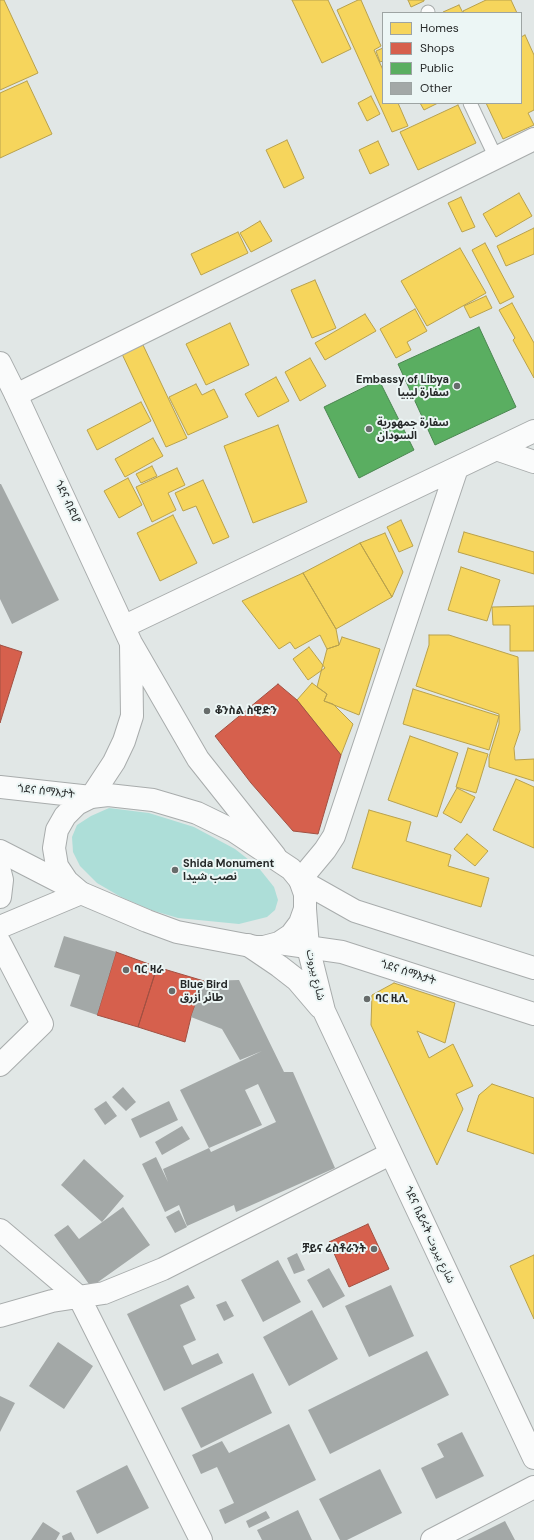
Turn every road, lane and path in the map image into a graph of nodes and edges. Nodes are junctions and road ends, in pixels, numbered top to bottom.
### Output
1 (470, 104) edge
2 (534, 139) edge
3 (496, 158) junction
4 (0, 363) edge
5 (16, 395) junction
6 (534, 431) edge
7 (496, 448) junction
8 (534, 462) edge
9 (457, 468) junction
10 (128, 635) junction
11 (0, 787) edge
12 (91, 797) junction
13 (0, 851) edge
14 (278, 861) junction
15 (0, 872) edge
16 (300, 880) junction
17 (81, 893) junction
18 (0, 897) edge
19 (305, 909) junction
20 (0, 928) edge
21 (0, 942) edge
22 (279, 943) junction
23 (248, 945) junction
24 (308, 947) junction
25 (534, 968) edge
26 (324, 1011) junction
27 (534, 1014) edge
28 (0, 1065) edge
29 (390, 1154) junction
30 (0, 1230) edge
31 (79, 1297) junction
32 (0, 1316) edge
33 (534, 1458) edge
34 (534, 1487) edge
35 (202, 1540) edge
36 (432, 1540) edge

1 - 3 lane
2 - 3 main road
3 - 5 main road
4 - 5 main road, ጎደና ብድሆ
5 - 10 main road, ጎደና ብድሆ
6 - 7 main road
7 - 8 main road
7 - 9 main road
9 - 10 main road
9 - 16 main road
10 - 12 main road
10 - 14 main road, ጎደና ብድሆ
11 - 12 main road, ጎደና ሰማእታት
12 - 14 main road, ጎደና ሰማእታት
12 - 17 main road, ጎደና ሰማእታት
13 - 17 main road, ጎደና ሰማእታት
14 - 16 main road, ጎደና ሰማእታት
15 - 18 main road
16 - 19 main road, ጎደና ሰማእታት
16 - 25 main road, ጎደና ሰማእታት
17 - 20 main road
17 - 23 main road, ጎደና ሰማእታት
19 - 22 main road, ጎደና ሰማእታት
19 - 24 main road, شارع بيروت
21 - 28 main road
22 - 23 main road, ጎደና ሰማእታት
22 - 24 main road, ጎደና ሰማእታት
23 - 26 main road, شارع بيروت
24 - 26 main road, شارع بيروت
24 - 27 main road, ጎደና ሰማእታት
26 - 29 main road, ጎደና ቤይሩት شارع بيروت
29 - 31 main road
29 - 33 main road, ጎደና ቤይሩት شارع بيروت
30 - 31 main road
31 - 32 main road
31 - 35 main road
34 - 36 main road

